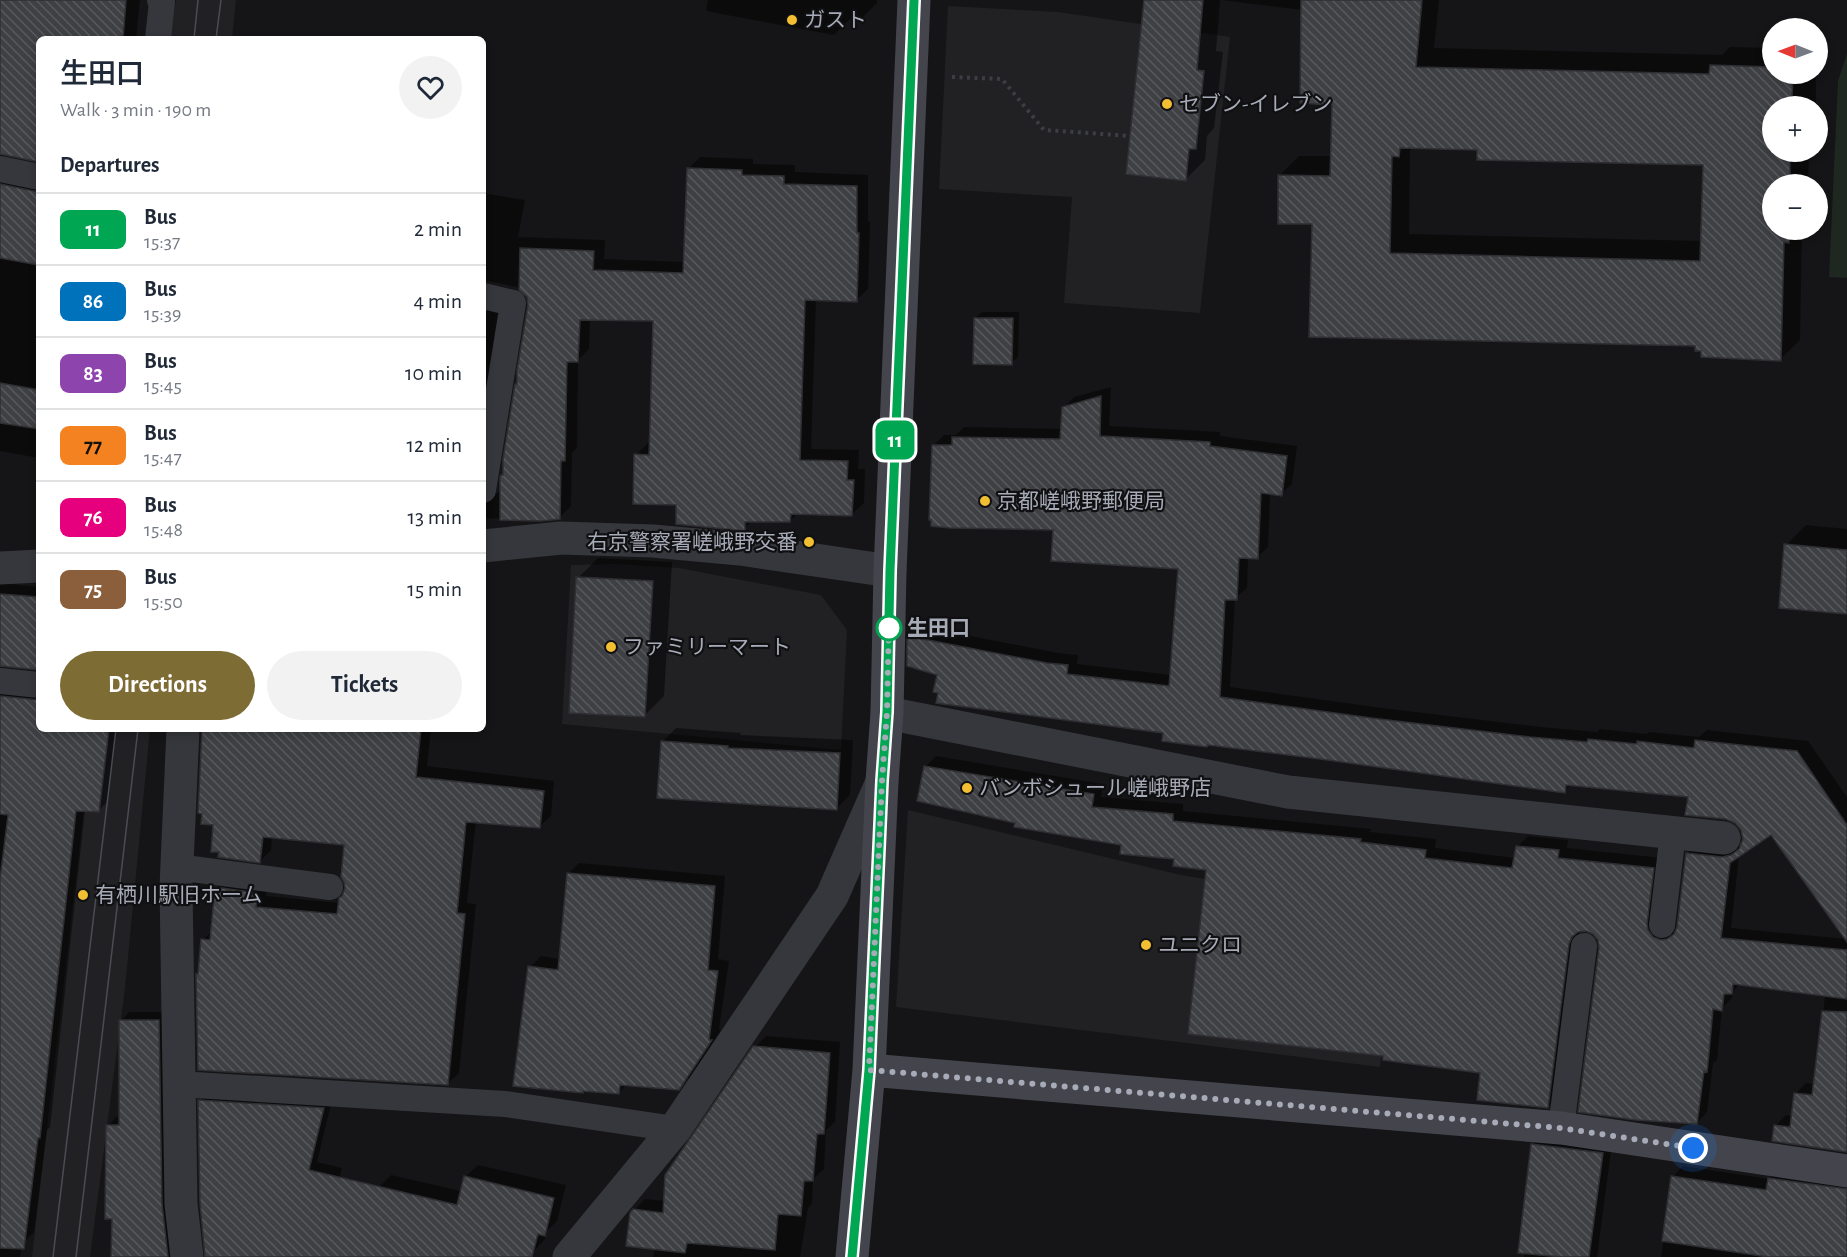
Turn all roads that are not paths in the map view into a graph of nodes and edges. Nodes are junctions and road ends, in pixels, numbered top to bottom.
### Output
1 (160, 0) edge
2 (914, 0) edge
3 (158, 36) edge
4 (0, 169) edge
5 (36, 176) edge
6 (486, 297) edge
7 (486, 471) edge
8 (486, 546) edge
9 (36, 566) edge
10 (0, 568) edge
11 (890, 571) junction
12 (0, 681) edge
13 (36, 685) edge
14 (887, 712) junction
15 (183, 732) edge
16 (882, 781) junction
17 (1672, 833) junction
18 (1724, 838) dead end
19 (177, 867) junction
20 (330, 887) dead end
21 (1662, 925) dead end
22 (1584, 946) dead end
23 (869, 1070) junction
24 (179, 1084) junction
25 (1561, 1128) junction
26 (675, 1129) junction
27 (1847, 1172) edge
28 (187, 1257) edge
29 (569, 1257) edge
30 (852, 1257) edge

1 - 3 lane
2 - 11 main road
4 - 5 lane
6 - 7 lane
8 - 11 street
9 - 10 street
11 - 14 main road
12 - 13 lane
14 - 16 main road
14 - 17 street
15 - 19 street
16 - 23 main road
16 - 26 street
17 - 18 street
17 - 21 lane
19 - 20 lane
19 - 24 street
22 - 25 lane
23 - 25 main road
23 - 30 main road
24 - 26 lane
24 - 28 street
25 - 27 main road
26 - 29 street

